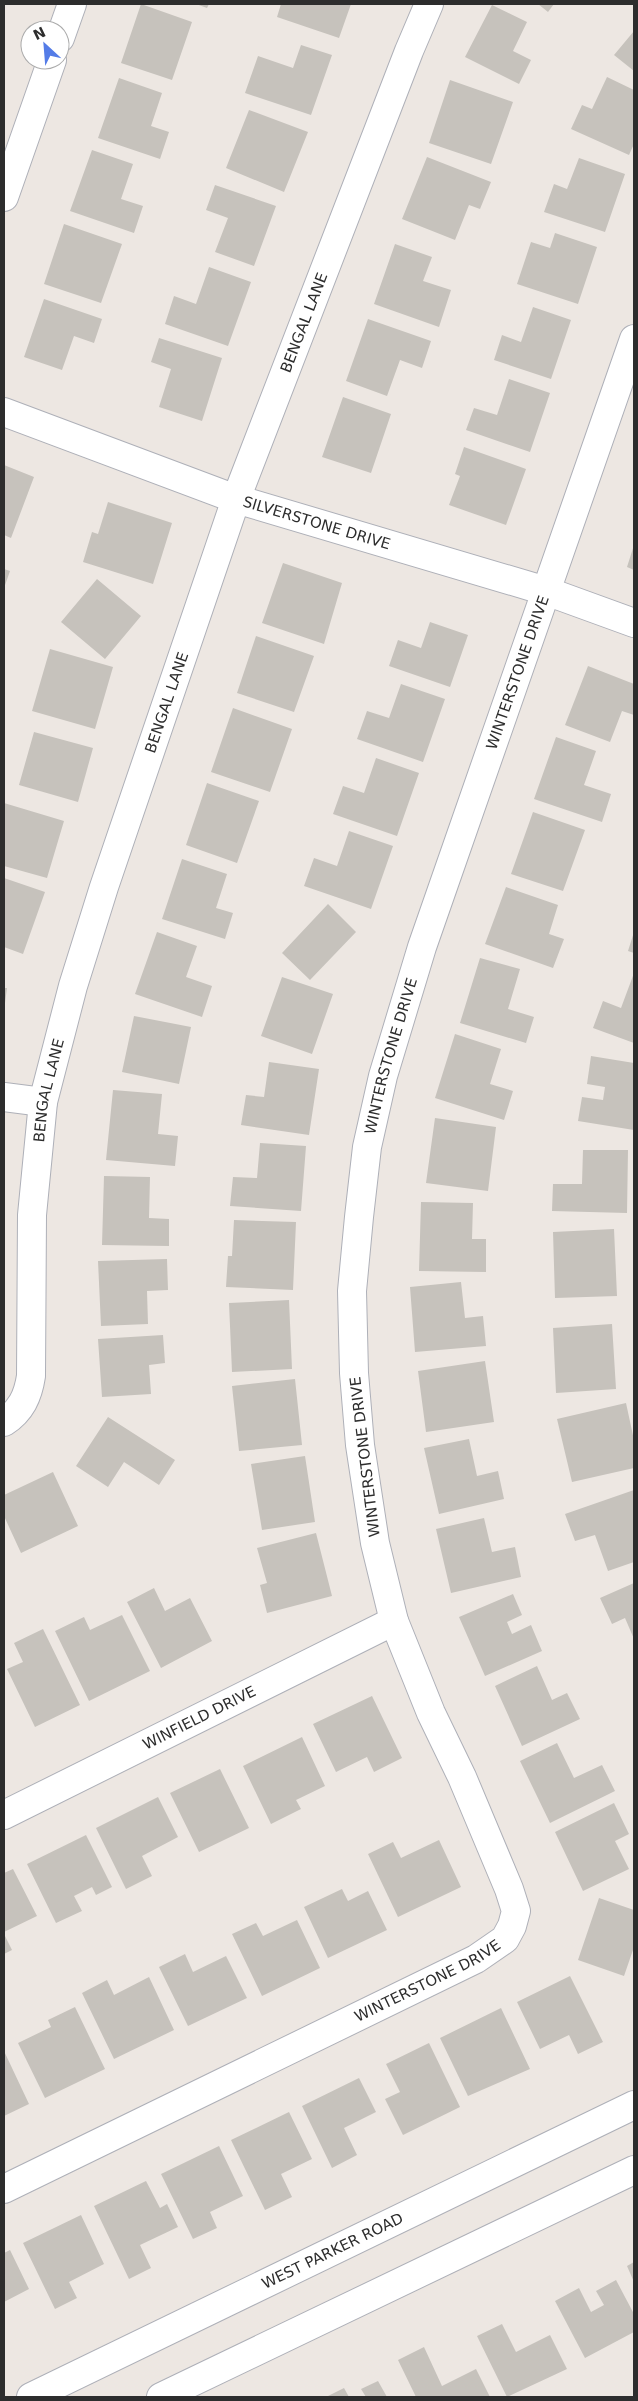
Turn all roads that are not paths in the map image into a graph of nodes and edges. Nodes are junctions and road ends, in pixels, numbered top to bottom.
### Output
1 (72, 4) edge
2 (429, 4) edge
3 (66, 20) edge
4 (49, 70) edge
5 (4, 198) edge
6 (634, 339) edge
7 (4, 412) edge
8 (236, 499) junction
9 (546, 591) junction
10 (634, 623) edge
11 (4, 1097) edge
12 (43, 1102) junction
13 (4, 1422) edge
14 (394, 1621) junction
15 (4, 1815) edge
16 (634, 2105) edge
17 (634, 2170) edge
18 (4, 2189) edge
19 (31, 2397) edge
20 (160, 2397) edge

1 - 3 street
2 - 8 street, BENGAL LANE
4 - 5 street
6 - 9 street, WINTERSTONE DRIVE
7 - 8 street, SILVERSTONE DRIVE
8 - 9 street, SILVERSTONE DRIVE
8 - 12 street, BENGAL LANE
9 - 10 street, SILVERSTONE DRIVE
9 - 14 street, WINTERSTONE DRIVE
11 - 12 street
12 - 13 street, BENGAL LANE
14 - 15 street, WINFIELD DRIVE
14 - 18 street, WINTERSTONE DRIVE
16 - 19 street, WEST PARKER ROAD
17 - 20 street

